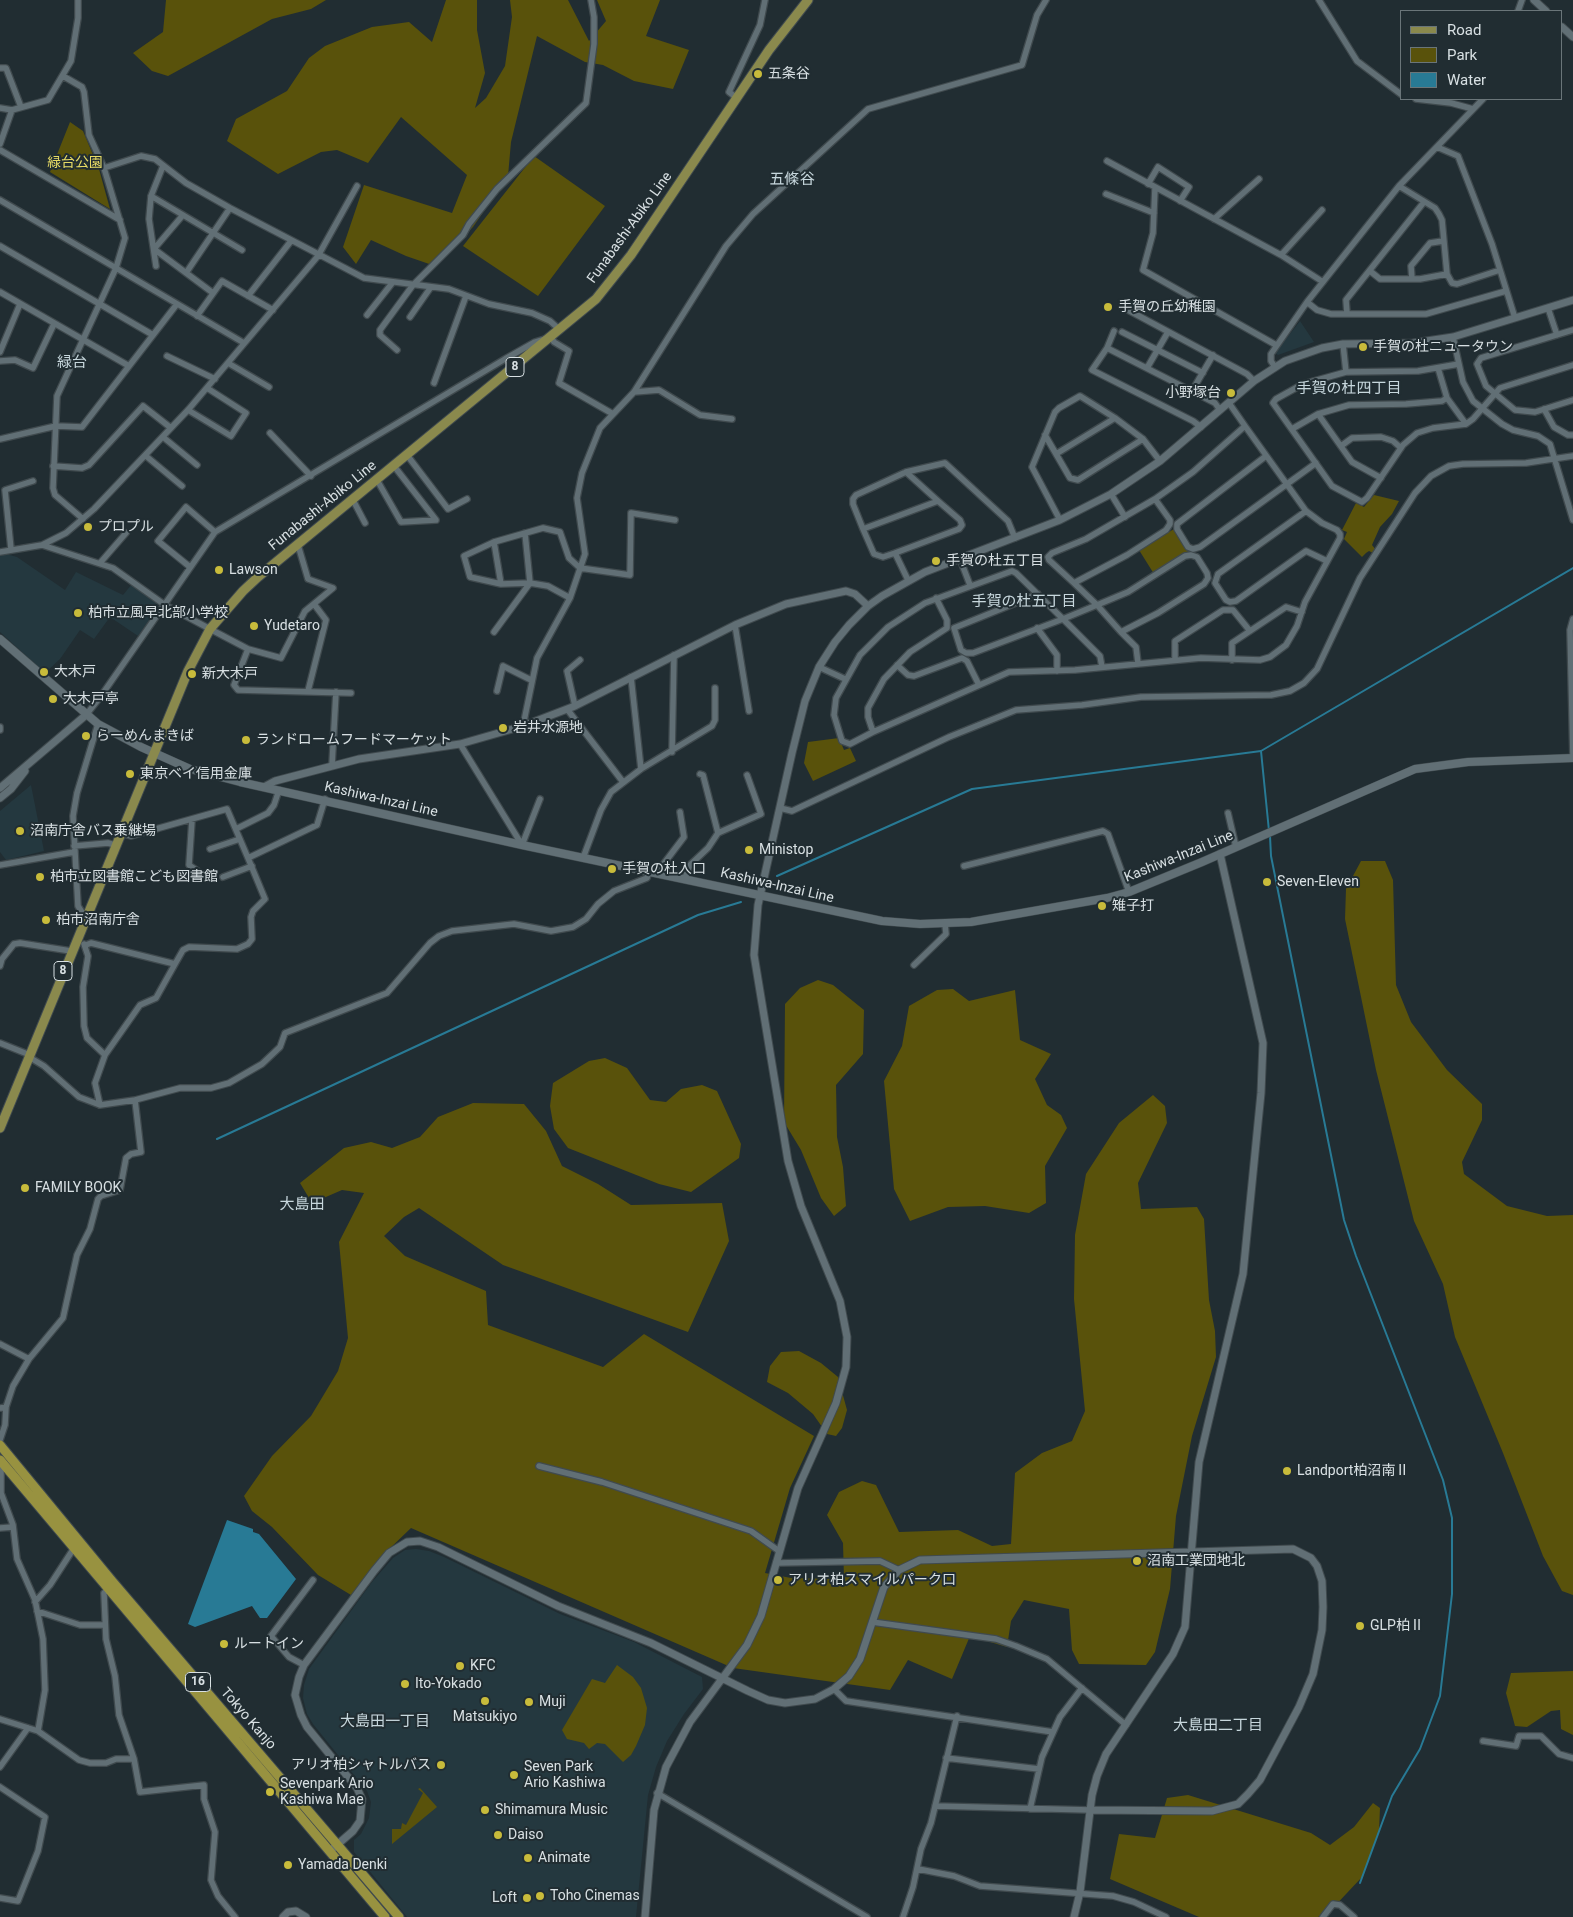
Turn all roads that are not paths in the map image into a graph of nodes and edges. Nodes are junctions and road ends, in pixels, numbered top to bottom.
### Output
1 (78, 0) edge
2 (591, 0) edge
3 (765, 0) edge
4 (808, 0) edge
5 (1046, 0) edge
6 (1319, 0) edge
7 (1534, 0) edge
8 (1545, 10) edge
9 (1563, 27) edge
10 (1573, 37) edge
11 (0, 68) edge
12 (63, 76) junction
13 (1400, 93) edge
14 (737, 98) junction
15 (1428, 100) edge
16 (1482, 100) edge
17 (21, 107) junction
18 (0, 108) edge
19 (1472, 109) junction
20 (12, 110) junction
21 (0, 144) edge
22 (1437, 147) junction
23 (0, 150) edge
24 (1107, 162) dead end
25 (163, 166) junction
26 (104, 168) junction
27 (1260, 178) dead end
28 (1148, 184) junction
29 (356, 186) dead end
30 (1399, 186) junction
31 (1155, 188) junction
32 (1106, 194) dead end
33 (151, 196) junction
34 (0, 200) edge
35 (1180, 201) junction
36 (1424, 202) junction
37 (230, 208) junction
38 (1322, 210) dead end
39 (1154, 213) junction
40 (182, 215) junction
41 (1214, 219) junction
42 (120, 220) junction
43 (214, 234) junction
44 (291, 240) junction
45 (1443, 241) junction
46 (0, 246) edge
47 (154, 250) junction
48 (242, 250) dead end
49 (1281, 255) junction
50 (318, 256) junction
51 (156, 266) dead end
52 (116, 268) junction
53 (1370, 270) junction
54 (1500, 270) junction
55 (186, 273) junction
56 (1447, 274) junction
57 (1412, 279) junction
58 (393, 282) junction
59 (1323, 282) junction
60 (413, 285) junction
61 (431, 287) junction
62 (1506, 291) junction
63 (0, 292) edge
64 (213, 293) junction
65 (248, 296) junction
66 (466, 296) junction
67 (1573, 300) edge
68 (1307, 302) junction
69 (20, 304) junction
70 (100, 304) junction
71 (176, 304) junction
72 (1548, 308) junction
73 (1126, 309) dead end
74 (274, 310) junction
75 (1347, 313) junction
76 (367, 314) dead end
77 (197, 316) junction
78 (410, 317) dead end
79 (1515, 318) junction
80 (54, 324) junction
81 (560, 330) junction
82 (1573, 330) edge
83 (1114, 331) dead end
84 (1122, 332) dead end
85 (1168, 332) junction
86 (153, 335) junction
87 (1557, 336) junction
88 (551, 337) junction
89 (1453, 337) junction
90 (83, 340) junction
91 (244, 343) junction
92 (1343, 344) junction
93 (1276, 345) junction
94 (1107, 348) junction
95 (1158, 349) junction
96 (397, 350) dead end
97 (0, 352) edge
98 (1213, 355) junction
99 (167, 356) dead end
100 (0, 361) edge
101 (228, 363) junction
102 (1459, 364) junction
103 (1573, 365) edge
104 (129, 366) junction
105 (1275, 367) junction
106 (1147, 368) junction
107 (1438, 368) junction
108 (1346, 372) junction
109 (1203, 373) junction
110 (215, 379) junction
111 (1254, 381) junction
112 (434, 383) dead end
113 (269, 387) dead end
114 (207, 388) junction
115 (1192, 391) junction
116 (634, 392) junction
117 (1493, 394) junction
118 (1447, 398) junction
119 (1573, 400) edge
120 (1229, 402) junction
121 (1481, 408) junction
122 (1544, 409) junction
123 (188, 410) junction
124 (1220, 410) junction
125 (613, 414) junction
126 (1318, 414) junction
127 (1115, 418) junction
128 (732, 419) dead end
129 (1466, 424) junction
130 (56, 426) junction
131 (1245, 426) junction
132 (1201, 427) junction
133 (172, 428) junction
134 (1292, 429) junction
135 (270, 433) dead end
136 (1573, 434) edge
137 (1045, 435) junction
138 (163, 437) junction
139 (0, 439) edge
140 (1143, 439) junction
141 (1341, 446) junction
142 (1401, 448) junction
143 (1056, 454) junction
144 (407, 455) junction
145 (146, 456) junction
146 (1266, 456) junction
147 (1573, 456) edge
148 (1556, 459) junction
149 (1160, 461) junction
150 (1316, 463) junction
151 (197, 464) dead end
152 (54, 466) junction
153 (394, 466) junction
154 (906, 472) junction
155 (311, 476) junction
156 (1381, 478) junction
157 (377, 480) junction
158 (33, 481) dead end
159 (1287, 484) junction
160 (182, 486) dead end
161 (1111, 494) junction
162 (467, 499) dead end
163 (353, 500) junction
164 (1155, 500) junction
165 (938, 501) junction
166 (1306, 510) junction
167 (1125, 517) junction
168 (82, 519) junction
169 (675, 520) dead end
170 (1060, 520) junction
171 (1573, 520) edge
172 (365, 523) dead end
173 (863, 529) junction
174 (215, 532) junction
175 (126, 533) dead end
176 (525, 533) junction
177 (1015, 538) junction
178 (494, 542) junction
179 (42, 545) junction
180 (298, 545) junction
181 (11, 549) junction
182 (0, 552) edge
183 (895, 553) junction
184 (960, 559) junction
185 (1327, 562) junction
186 (100, 563) junction
187 (190, 567) junction
188 (580, 568) junction
189 (908, 580) junction
190 (530, 583) junction
191 (1074, 583) junction
192 (501, 584) junction
193 (970, 585) junction
194 (1038, 594) junction
195 (570, 598) junction
196 (936, 598) junction
197 (314, 604) junction
198 (165, 605) junction
199 (1097, 605) junction
200 (868, 606) junction
201 (1302, 612) junction
202 (1063, 619) junction
203 (1573, 619) edge
204 (735, 625) junction
205 (1037, 628) junction
206 (210, 629) junction
207 (494, 632) dead end
208 (1121, 632) junction
209 (1250, 632) junction
210 (0, 639) edge
211 (248, 649) junction
212 (674, 655) junction
213 (580, 660) dead end
214 (1175, 660) junction
215 (1232, 660) junction
216 (1138, 663) junction
217 (897, 665) junction
218 (819, 667) junction
219 (1102, 667) junction
220 (1057, 671) junction
221 (631, 677) junction
222 (845, 679) junction
223 (532, 680) junction
224 (979, 685) junction
225 (715, 688) dead end
226 (308, 691) junction
227 (496, 691) dead end
228 (336, 692) junction
229 (351, 694) dead end
230 (575, 706) junction
231 (567, 709) junction
232 (749, 711) dead end
233 (86, 715) junction
234 (98, 724) junction
235 (523, 726) junction
236 (873, 732) junction
237 (460, 744) junction
238 (672, 752) junction
239 (155, 754) junction
240 (1573, 758) edge
241 (33, 761) junction
242 (332, 765) junction
243 (641, 769) junction
244 (700, 774) dead end
245 (747, 775) dead end
246 (623, 782) junction
247 (264, 787) junction
248 (0, 788) edge
249 (278, 790) junction
250 (0, 798) edge
251 (324, 799) junction
252 (540, 799) dead end
253 (780, 808) junction
254 (680, 812) dead end
255 (1228, 813) dead end
256 (192, 820) junction
257 (236, 829) junction
258 (120, 833) junction
259 (718, 833) junction
260 (240, 839) junction
261 (522, 844) junction
262 (115, 845) junction
263 (1236, 847) junction
264 (74, 849) junction
265 (210, 849) dead end
266 (1220, 854) junction
267 (248, 858) junction
268 (583, 858) junction
269 (0, 865) edge
270 (252, 866) junction
271 (964, 866) dead end
272 (649, 871) junction
273 (661, 873) junction
274 (223, 877) dead end
275 (685, 878) junction
276 (209, 879) dead end
277 (1129, 892) junction
278 (760, 895) junction
279 (85, 917) junction
280 (945, 924) junction
281 (75, 941) junction
282 (86, 945) junction
283 (71, 952) junction
284 (175, 964) junction
285 (914, 965) dead end
286 (0, 966) edge
287 (0, 1043) edge
288 (105, 1055) junction
289 (29, 1056) junction
290 (135, 1100) junction
291 (100, 1105) junction
292 (0, 1128) edge
293 (0, 1344) edge
294 (30, 1360) junction
295 (3, 1408) edge
296 (0, 1440) edge
297 (0, 1445) edge
298 (1, 1460) edge
299 (539, 1466) dead end
300 (13, 1527) junction
301 (0, 1528) edge
302 (74, 1548) junction
303 (779, 1552) junction
304 (1191, 1552) junction
305 (776, 1563) junction
306 (899, 1570) junction
307 (313, 1580) dead end
308 (109, 1589) junction
309 (35, 1602) junction
310 (37, 1611) junction
311 (872, 1622) junction
312 (105, 1625) junction
313 (304, 1665) junction
314 (722, 1679) junction
315 (1082, 1688) junction
316 (834, 1689) junction
317 (957, 1716) junction
318 (0, 1719) edge
319 (1126, 1725) junction
320 (28, 1728) junction
321 (38, 1731) junction
322 (1053, 1732) junction
323 (1483, 1741) dead end
324 (946, 1758) junction
325 (1573, 1758) edge
326 (134, 1759) junction
327 (0, 1767) edge
328 (1039, 1769) junction
329 (0, 1787) edge
330 (658, 1793) junction
331 (935, 1806) junction
332 (1030, 1809) junction
333 (1090, 1810) junction
334 (338, 1844) junction
335 (330, 1851) junction
336 (918, 1869) junction
337 (1080, 1892) junction
338 (0, 1898) edge
339 (235, 1917) edge
340 (283, 1917) edge
341 (306, 1917) edge
342 (385, 1917) edge
343 (399, 1917) edge
344 (645, 1917) edge
345 (867, 1917) edge
346 (903, 1917) edge
347 (1074, 1917) edge
348 (1166, 1917) edge
349 (1323, 1917) edge
350 (1354, 1917) edge

1 - 12 street
2 - 60 street
3 - 14 street
4 - 14 main road, Funabashi-Abiko Line / 8
5 - 116 street
6 - 13 street
7 - 8 street
9 - 10 street
11 - 17 street
12 - 17 street
12 - 26 street
14 - 81 main road, Funabashi-Abiko Line / 8
15 - 19 street
16 - 19 street
17 - 20 street
18 - 20 street
19 - 22 street
20 - 21 street
22 - 30 street
22 - 54 street
23 - 42 street
24 - 28 street
25 - 26 street
25 - 33 street
25 - 37 street
26 - 42 street
27 - 41 street
28 - 31 street
28 - 35 street
29 - 50 street
30 - 36 street
30 - 59 street
31 - 35 street
31 - 39 street
32 - 39 street
33 - 40 street
33 - 47 street
34 - 52 street
35 - 41 street
36 - 45 street
36 - 53 street
37 - 43 street
37 - 44 street
38 - 49 street
39 - 93 street
40 - 43 street
40 - 47 street
41 - 49 street
42 - 52 street
43 - 48 street
43 - 55 street
44 - 50 street
44 - 65 street
45 - 56 street
45 - 57 street
46 - 70 street
47 - 51 street
47 - 55 street
49 - 59 street
50 - 58 street
50 - 74 street
52 - 70 street
52 - 71 street
53 - 57 street
53 - 75 street
54 - 56 street
54 - 62 street
55 - 64 street
56 - 57 street
58 - 60 street
58 - 76 street
59 - 68 street
60 - 61 street
60 - 96 street
61 - 66 street
61 - 78 street
62 - 75 street
62 - 79 street
63 - 69 street
64 - 65 street
64 - 77 street
65 - 74 street
66 - 81 street
66 - 112 street
67 - 72 street
68 - 75 street
68 - 93 street
69 - 80 street
69 - 97 street
70 - 86 street
70 - 90 street
71 - 77 street
71 - 86 street
72 - 79 street
72 - 87 street
73 - 85 street
74 - 91 street
77 - 91 street
79 - 89 street
80 - 90 street
80 - 100 street
81 - 88 main road, Funabashi-Abiko Line / 8
82 - 87 street
83 - 94 street
84 - 95 street
85 - 95 street
85 - 98 street
86 - 104 street
87 - 117 street
88 - 125 street
88 - 144 main road, Funabashi-Abiko Line / 8
88 - 155 street
89 - 92 street
89 - 102 street
90 - 104 street
90 - 130 street
91 - 101 street
92 - 105 street
92 - 108 street
93 - 105 street
94 - 106 street
94 - 132 street
95 - 106 street
95 - 109 street
98 - 109 street
98 - 111 street
99 - 110 street
101 - 110 street
101 - 113 street
102 - 107 street
102 - 121 street
103 - 117 street
104 - 130 street
105 - 111 street
106 - 115 street
107 - 108 street
107 - 118 street
108 - 134 street
109 - 115 street
110 - 114 street
111 - 120 street
114 - 123 street
114 - 123 street
115 - 124 street
116 - 125 street
116 - 128 street
117 - 121 street
117 - 122 street
118 - 126 street
118 - 129 street
119 - 122 street
120 - 124 street
120 - 131 street
121 - 129 street
121 - 148 street
122 - 136 street
123 - 133 street
124 - 132 street
125 - 188 street
126 - 134 street
126 - 141 street
127 - 137 street
127 - 140 street
127 - 143 street
129 - 142 street
130 - 139 street
130 - 152 street
131 - 146 street
131 - 164 street
132 - 149 street
133 - 138 street
133 - 152 street
134 - 150 street
135 - 155 street
137 - 143 street
137 - 170 street
138 - 145 street
138 - 151 street
140 - 143 street
140 - 149 street
141 - 142 street
141 - 156 street
142 - 156 street
144 - 153 main road, Funabashi-Abiko Line / 8
144 - 162 street
145 - 160 street
145 - 168 street
146 - 159 street
146 - 159 street
147 - 148 street
148 - 171 street
148 - 253 street
149 - 161 street
150 - 156 street
150 - 159 street
152 - 168 street
153 - 157 main road, Funabashi-Abiko Line / 8
153 - 157 street
154 - 165 street
154 - 173 street
154 - 177 street
155 - 174 street
157 - 163 main road, Funabashi-Abiko Line / 8
158 - 181 street
159 - 166 street
161 - 167 street
161 - 170 street
163 - 172 street
163 - 180 main road, Funabashi-Abiko Line / 8
164 - 167 street
164 - 191 street
165 - 173 street
165 - 183 street
166 - 185 street
166 - 185 street
167 - 191 street
168 - 179 street
169 - 188 street
170 - 177 street
173 - 183 street
174 - 187 street
174 - 187 street
175 - 186 street
176 - 178 street
176 - 188 street
176 - 190 street
177 - 184 street
178 - 192 street
178 - 192 street
179 - 181 street
179 - 186 street
180 - 197 street
180 - 206 main road, Funabashi-Abiko Line / 8
181 - 182 street
183 - 189 street
184 - 189 street
184 - 193 street
185 - 201 street
186 - 198 street
187 - 198 street
188 - 195 street
189 - 200 street
190 - 192 street
190 - 195 street
190 - 207 street
191 - 199 street
193 - 194 street
193 - 196 street
194 - 202 street
194 - 205 street
195 - 223 street
196 - 217 street
196 - 222 street
197 - 211 street
197 - 226 street
198 - 206 street
198 - 233 street
199 - 202 street
199 - 208 street
199 - 208 street
200 - 204 street
200 - 218 street
201 - 209 street
201 - 215 street
202 - 205 street
202 - 219 street
203 - 240 street
204 - 212 street
204 - 232 street
205 - 220 street
206 - 211 street
206 - 239 main road, Funabashi-Abiko Line / 8
208 - 216 street
209 - 214 street
209 - 215 street
210 - 233 main road, Kashiwa-Inzai Line
211 - 226 street
212 - 221 street
212 - 238 street
213 - 230 street
214 - 215 street
214 - 216 street
216 - 219 street
217 - 224 street
217 - 236 street
218 - 222 street
218 - 253 street
219 - 220 street
220 - 224 street
221 - 230 street
221 - 243 street
222 - 236 street
223 - 227 street
223 - 235 street
224 - 236 street
225 - 238 street
226 - 228 street
228 - 229 street
228 - 242 street
230 - 231 street
231 - 235 street
231 - 246 street
233 - 234 main road, Kashiwa-Inzai Line
233 - 241 street
234 - 239 main road, Kashiwa-Inzai Line
234 - 264 street
235 - 237 street
237 - 242 street
237 - 261 street
238 - 243 street
239 - 247 main road, Kashiwa-Inzai Line
239 - 258 main road, Funabashi-Abiko Line / 8
240 - 263 main road, Kashiwa-Inzai Line
241 - 248 street
241 - 250 street
242 - 247 street
243 - 246 street
244 - 259 street
245 - 259 street
246 - 268 street
247 - 249 main road, Kashiwa-Inzai Line
249 - 251 main road, Kashiwa-Inzai Line
249 - 257 street
251 - 261 main road, Kashiwa-Inzai Line
251 - 267 street
252 - 261 street
253 - 278 street
254 - 273 street
255 - 263 street
256 - 257 street
256 - 258 street
256 - 276 street
257 - 260 street
258 - 262 main road, Funabashi-Abiko Line / 8
259 - 275 street
260 - 265 street
260 - 267 street
261 - 268 main road, Kashiwa-Inzai Line
262 - 264 street
262 - 279 main road, Funabashi-Abiko Line / 8
263 - 266 main road, Kashiwa-Inzai Line
264 - 269 street
264 - 279 street
266 - 277 main road, Kashiwa-Inzai Line
266 - 304 street
267 - 270 street
268 - 272 main road, Kashiwa-Inzai Line
270 - 274 street
270 - 284 street
271 - 277 street
272 - 273 main road, Kashiwa-Inzai Line
272 - 290 street
273 - 275 main road, Kashiwa-Inzai Line
275 - 278 main road, Kashiwa-Inzai Line
277 - 280 main road, Kashiwa-Inzai Line
278 - 280 main road, Kashiwa-Inzai Line
278 - 303 street
279 - 281 main road, Funabashi-Abiko Line / 8
280 - 285 street
281 - 282 street
281 - 283 main road, Funabashi-Abiko Line / 8
282 - 284 street
282 - 288 street
283 - 286 street
283 - 289 main road, Funabashi-Abiko Line / 8
284 - 288 street
287 - 289 street
288 - 291 street
289 - 291 street
289 - 292 main road, Funabashi-Abiko Line / 8
290 - 291 street
290 - 294 street
293 - 294 street
294 - 295 street
295 - 296 street
297 - 334 highway, Tokyo Kanjo / 16
298 - 300 street
298 - 302 highway, Tokyo Kanjo / 16
299 - 303 street
300 - 301 street
300 - 309 street
302 - 308 highway, Tokyo Kanjo / 16
302 - 309 street
303 - 305 street
304 - 306 street
304 - 319 street
304 - 333 street
305 - 306 street
305 - 314 street
306 - 311 street
307 - 313 street
308 - 312 street
308 - 335 highway, Tokyo Kanjo / 16
309 - 310 street
310 - 312 street
310 - 321 street
311 - 315 street
311 - 316 street
312 - 326 street
313 - 314 street
313 - 334 street
314 - 316 street
314 - 330 street
315 - 319 street
315 - 322 street
316 - 317 street
317 - 322 street
317 - 324 street
318 - 320 street
319 - 333 street
320 - 321 street
320 - 327 street
321 - 326 street
322 - 328 street
323 - 325 street
324 - 328 street
324 - 331 street
326 - 339 street
328 - 332 street
329 - 338 street
330 - 344 street
330 - 345 street
331 - 332 street
331 - 336 street
332 - 333 street
333 - 337 street
334 - 335 street
334 - 343 highway, Tokyo Kanjo / 16
335 - 342 highway, Tokyo Kanjo / 16
336 - 337 street
336 - 346 street
337 - 347 street
337 - 348 street
340 - 341 street
349 - 350 street

